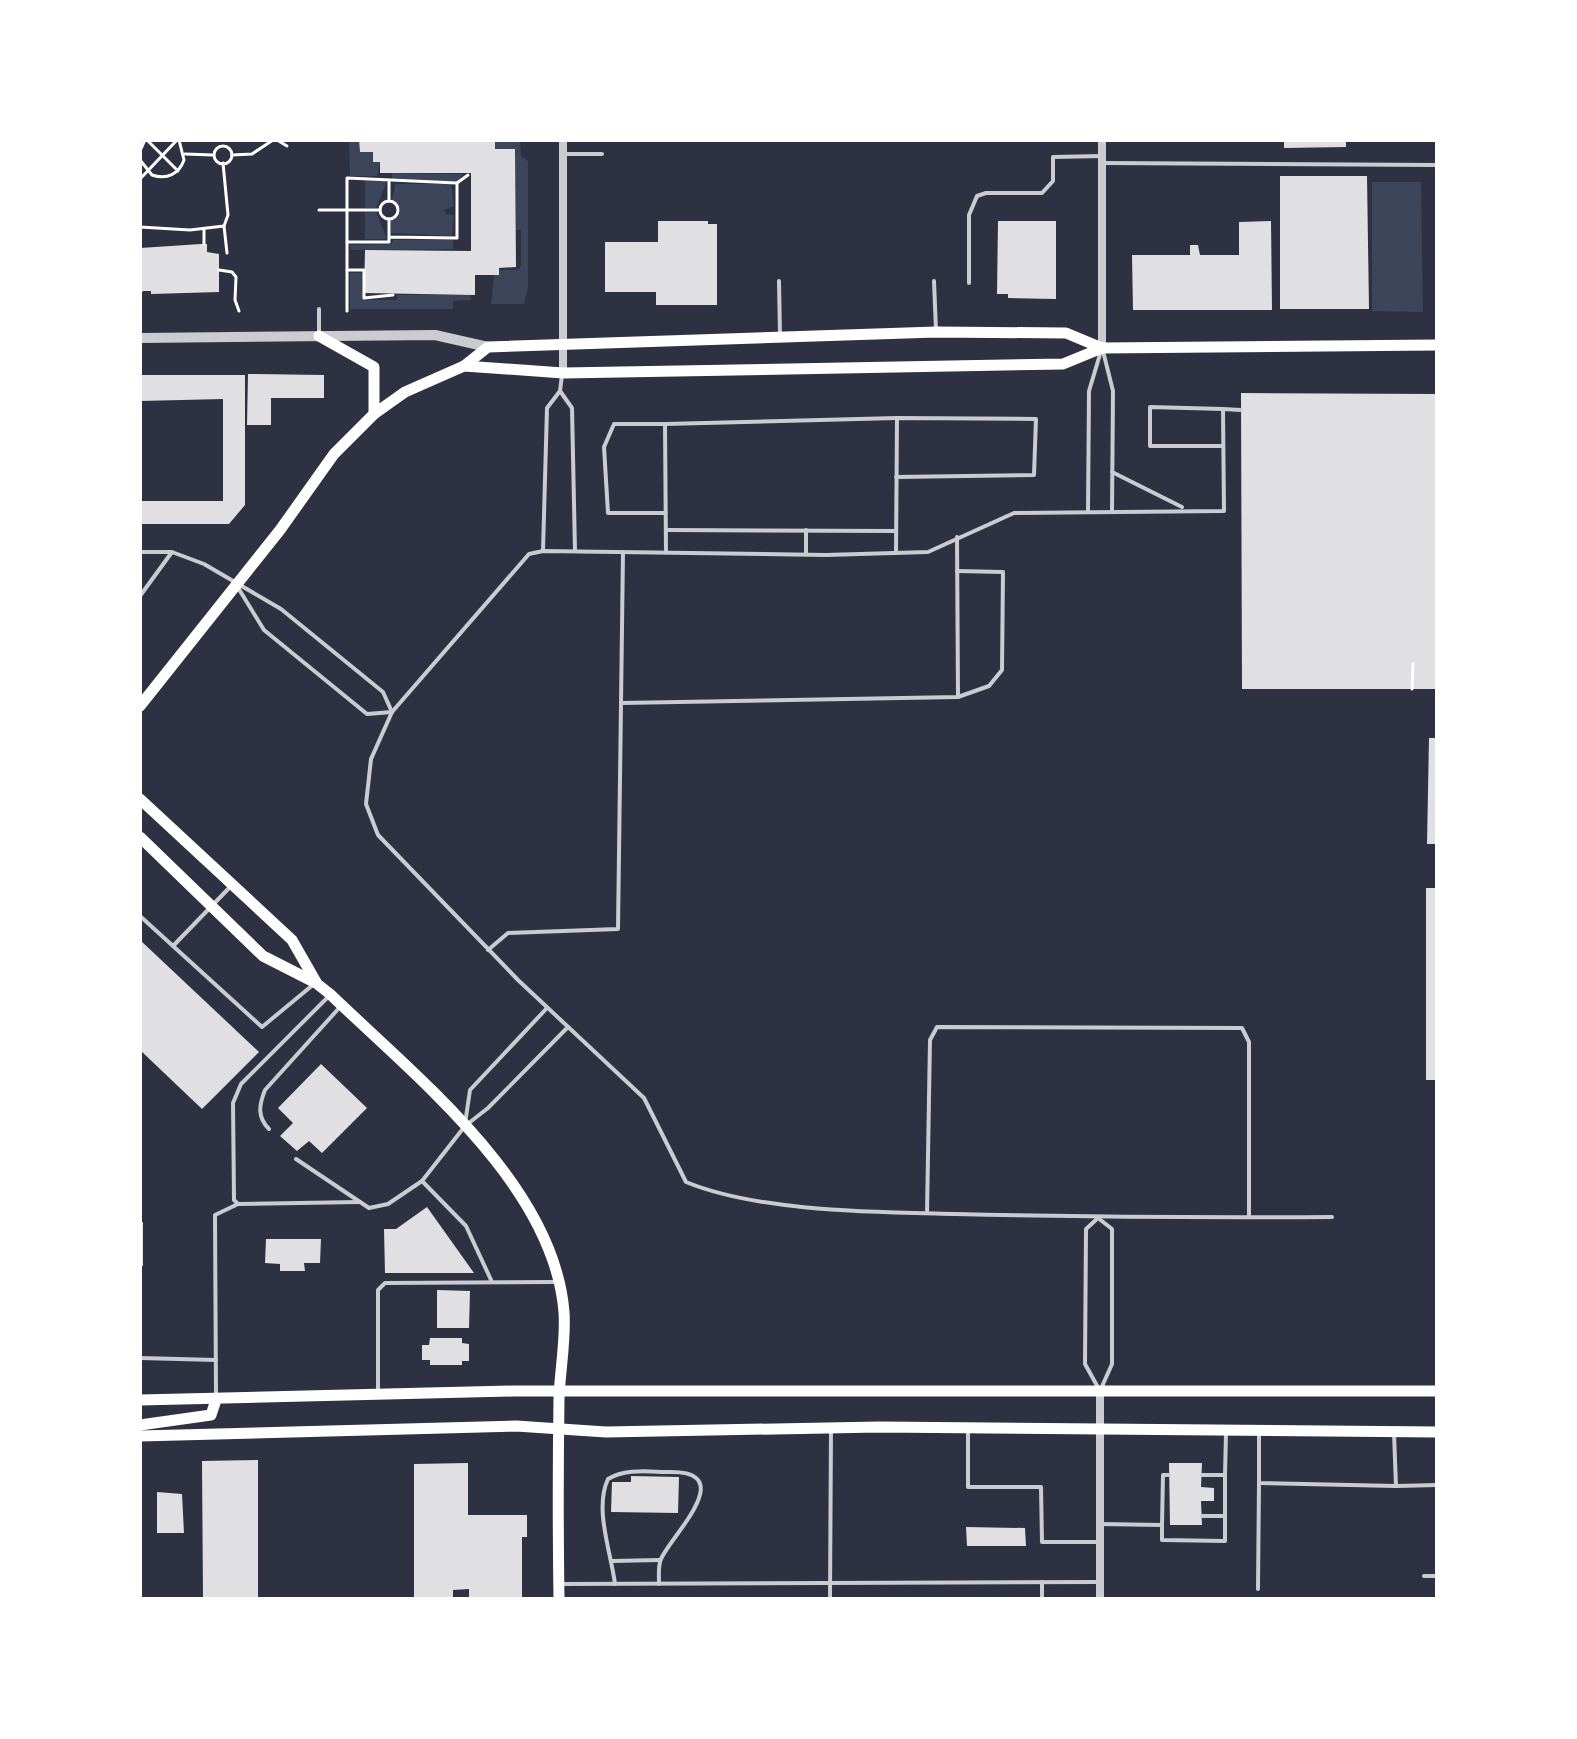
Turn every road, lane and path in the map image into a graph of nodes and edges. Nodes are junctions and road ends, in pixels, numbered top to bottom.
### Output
1 (146, 140) edge
2 (178, 140) edge
3 (223, 140) edge
4 (275, 140) edge
5 (563, 140) edge
6 (1102, 140) edge
7 (223, 146) junction
8 (287, 146) dead end
9 (140, 151) edge
10 (185, 154) junction
11 (563, 154) junction
12 (602, 154) dead end
13 (162, 155) junction
14 (215, 155) junction
15 (232, 155) junction
16 (140, 160) edge
17 (1102, 160) junction
18 (223, 163) junction
19 (1437, 165) edge
20 (147, 171) junction
21 (178, 171) junction
22 (468, 175) dead end
23 (140, 179) edge
24 (389, 182) junction
25 (457, 183) junction
26 (389, 201) junction
27 (319, 210) dead end
28 (347, 210) junction
29 (380, 210) junction
30 (389, 219) junction
31 (224, 226) junction
32 (140, 227) edge
33 (204, 230) junction
34 (389, 237) junction
35 (347, 242) junction
36 (204, 244) dead end
37 (227, 253) dead end
38 (219, 270) dead end
39 (347, 270) junction
40 (779, 281) dead end
41 (934, 281) dead end
42 (969, 283) dead end
43 (393, 295) dead end
44 (319, 309) dead end
45 (239, 311) dead end
46 (347, 311) dead end
47 (936, 332) junction
48 (319, 336) junction
49 (780, 336) junction
50 (140, 338) edge
51 (563, 343) junction
52 (1437, 345) edge
53 (488, 347) junction
54 (1102, 348) junction
55 (464, 366) junction
56 (563, 373) junction
57 (560, 391) junction
58 (1223, 409) junction
59 (1241, 410) dead end
60 (374, 414) junction
61 (897, 418) junction
62 (665, 424) junction
63 (1223, 446) junction
64 (1112, 472) junction
65 (896, 477) junction
66 (1185, 509) junction
67 (1088, 511) junction
68 (1112, 511) junction
69 (666, 513) junction
70 (666, 530) junction
71 (806, 530) junction
72 (896, 531) junction
73 (957, 537) junction
74 (543, 551) junction
75 (575, 551) junction
76 (140, 552) edge
77 (172, 552) junction
78 (623, 552) junction
79 (666, 552) junction
80 (896, 553) junction
81 (806, 554) junction
82 (957, 571) junction
83 (236, 584) junction
84 (140, 596) edge
85 (1413, 664) dead end
86 (1412, 689) dead end
87 (958, 697) junction
88 (621, 703) junction
89 (140, 706) edge
90 (392, 712) junction
91 (140, 799) edge
92 (140, 837) edge
93 (231, 886) junction
94 (211, 903) junction
95 (140, 916) edge
96 (173, 946) junction
97 (488, 950) junction
98 (316, 983) junction
99 (330, 994) junction
100 (341, 1005) junction
101 (547, 1008) junction
102 (568, 1027) junction
103 (465, 1126) junction
104 (269, 1129) dead end
105 (296, 1159) dead end
106 (422, 1181) junction
107 (360, 1202) junction
108 (238, 1204) junction
109 (927, 1213) junction
110 (1249, 1217) junction
111 (1332, 1217) dead end
112 (1098, 1218) junction
113 (492, 1282) junction
114 (558, 1282) junction
115 (140, 1358) edge
116 (216, 1360) junction
117 (1100, 1391) junction
118 (1437, 1391) edge
119 (559, 1393) junction
120 (378, 1395) junction
121 (140, 1400) edge
122 (216, 1400) junction
123 (140, 1425) edge
124 (968, 1427) junction
125 (1101, 1427) junction
126 (559, 1428) junction
127 (831, 1428) junction
128 (1226, 1429) junction
129 (1259, 1429) junction
130 (1394, 1431) junction
131 (1437, 1432) edge
132 (140, 1436) edge
133 (1169, 1475) dead end
134 (1202, 1475) dead end
135 (1225, 1475) junction
136 (1259, 1483) junction
137 (1437, 1485) edge
138 (1396, 1486) junction
139 (1163, 1515) junction
140 (1170, 1515) dead end
141 (1202, 1516) dead end
142 (1225, 1516) junction
143 (1100, 1524) junction
144 (1162, 1525) junction
145 (1100, 1542) junction
146 (660, 1560) junction
147 (612, 1561) junction
148 (1424, 1576) dead end
149 (1437, 1576) edge
150 (1042, 1582) junction
151 (1100, 1582) junction
152 (830, 1583) junction
153 (558, 1584) junction
154 (615, 1584) junction
155 (659, 1584) junction
156 (1258, 1589) dead end
157 (559, 1599) edge
158 (830, 1599) edge
159 (1042, 1599) edge
160 (1100, 1599) edge

1 - 9 path
1 - 13 path
2 - 10 path
2 - 13 path
3 - 7 path
4 - 8 path
4 - 15 path
5 - 11 street
6 - 17 street
7 - 14 path
7 - 15 path
10 - 14 path
10 - 21 path
11 - 12 lane
11 - 51 street
13 - 20 path
13 - 21 path
14 - 18 path
15 - 18 path
16 - 20 path
17 - 19 lane
17 - 42 lane
17 - 54 street
18 - 31 path
20 - 21 path
20 - 23 path
22 - 25 path
24 - 25 path
24 - 26 path
24 - 28 path
25 - 34 path
26 - 29 path
26 - 30 path
27 - 28 path
28 - 29 path
28 - 35 path
29 - 30 path
30 - 34 path
31 - 33 path
31 - 37 path
32 - 33 path
33 - 36 path
34 - 35 path
35 - 39 path
38 - 45 path
39 - 43 path
39 - 46 path
40 - 49 lane
41 - 47 lane
44 - 48 lane
47 - 49 main road
47 - 54 main road
48 - 50 street
48 - 53 street
48 - 60 main road
49 - 51 main road
51 - 53 main road
51 - 56 street
52 - 54 main road
53 - 55 main road
54 - 56 main road
54 - 64 lane
54 - 67 lane
55 - 56 main road
55 - 60 main road
56 - 57 lane
57 - 74 lane
57 - 75 lane
58 - 59 lane
58 - 63 lane
58 - 63 lane
60 - 83 main road
61 - 62 lane
61 - 65 lane
61 - 65 lane
62 - 69 lane
62 - 69 lane
63 - 66 lane
64 - 66 lane
64 - 68 lane
65 - 72 lane
66 - 68 lane
67 - 68 lane
67 - 73 lane
69 - 70 lane
70 - 71 lane
70 - 79 lane
71 - 72 lane
71 - 81 lane
72 - 80 lane
73 - 80 lane
73 - 82 lane
74 - 75 lane
74 - 90 lane
75 - 78 lane
76 - 77 lane
77 - 83 lane
77 - 84 lane
78 - 79 lane
78 - 88 lane
79 - 81 lane
80 - 81 lane
82 - 87 lane
82 - 87 lane
83 - 89 main road
83 - 90 lane
83 - 90 lane
85 - 86 path
87 - 88 lane
88 - 97 lane
90 - 97 lane
91 - 93 main road
92 - 94 main road
93 - 94 lane
93 - 98 main road
94 - 96 lane
94 - 98 main road
95 - 96 lane
96 - 98 lane
97 - 101 lane
98 - 99 main road
99 - 100 main road
99 - 108 lane
100 - 103 main road
100 - 104 lane
101 - 102 lane
101 - 103 lane
102 - 103 lane
102 - 109 lane
103 - 106 lane
103 - 114 main road
105 - 107 lane
106 - 107 lane
106 - 113 lane
107 - 108 lane
108 - 116 lane
109 - 110 lane
109 - 112 lane
110 - 111 lane
110 - 112 lane
112 - 117 lane
112 - 117 lane
113 - 114 lane
113 - 120 lane
114 - 119 main road
115 - 116 lane
116 - 122 lane
117 - 118 main road
117 - 119 main road
117 - 125 street
119 - 120 main road
119 - 126 main road
120 - 122 main road
121 - 122 main road
122 - 123 main road
124 - 125 main road
124 - 127 main road
124 - 145 lane
125 - 128 main road
125 - 143 street
126 - 127 main road
126 - 132 main road
126 - 153 main road
127 - 152 lane
128 - 129 main road
128 - 135 lane
129 - 130 main road
129 - 136 lane
130 - 131 main road
130 - 138 lane
133 - 139 lane
134 - 135 lane
135 - 142 lane
136 - 138 lane
136 - 156 lane
137 - 138 lane
139 - 140 lane
139 - 144 lane
141 - 142 lane
142 - 144 lane
143 - 144 lane
143 - 145 street
145 - 151 street
146 - 147 lane
146 - 147 lane
146 - 155 lane
147 - 154 lane
148 - 149 lane
150 - 151 lane
150 - 152 lane
150 - 159 lane
151 - 160 street
152 - 155 lane
152 - 158 lane
153 - 154 lane
153 - 157 main road
154 - 155 lane

